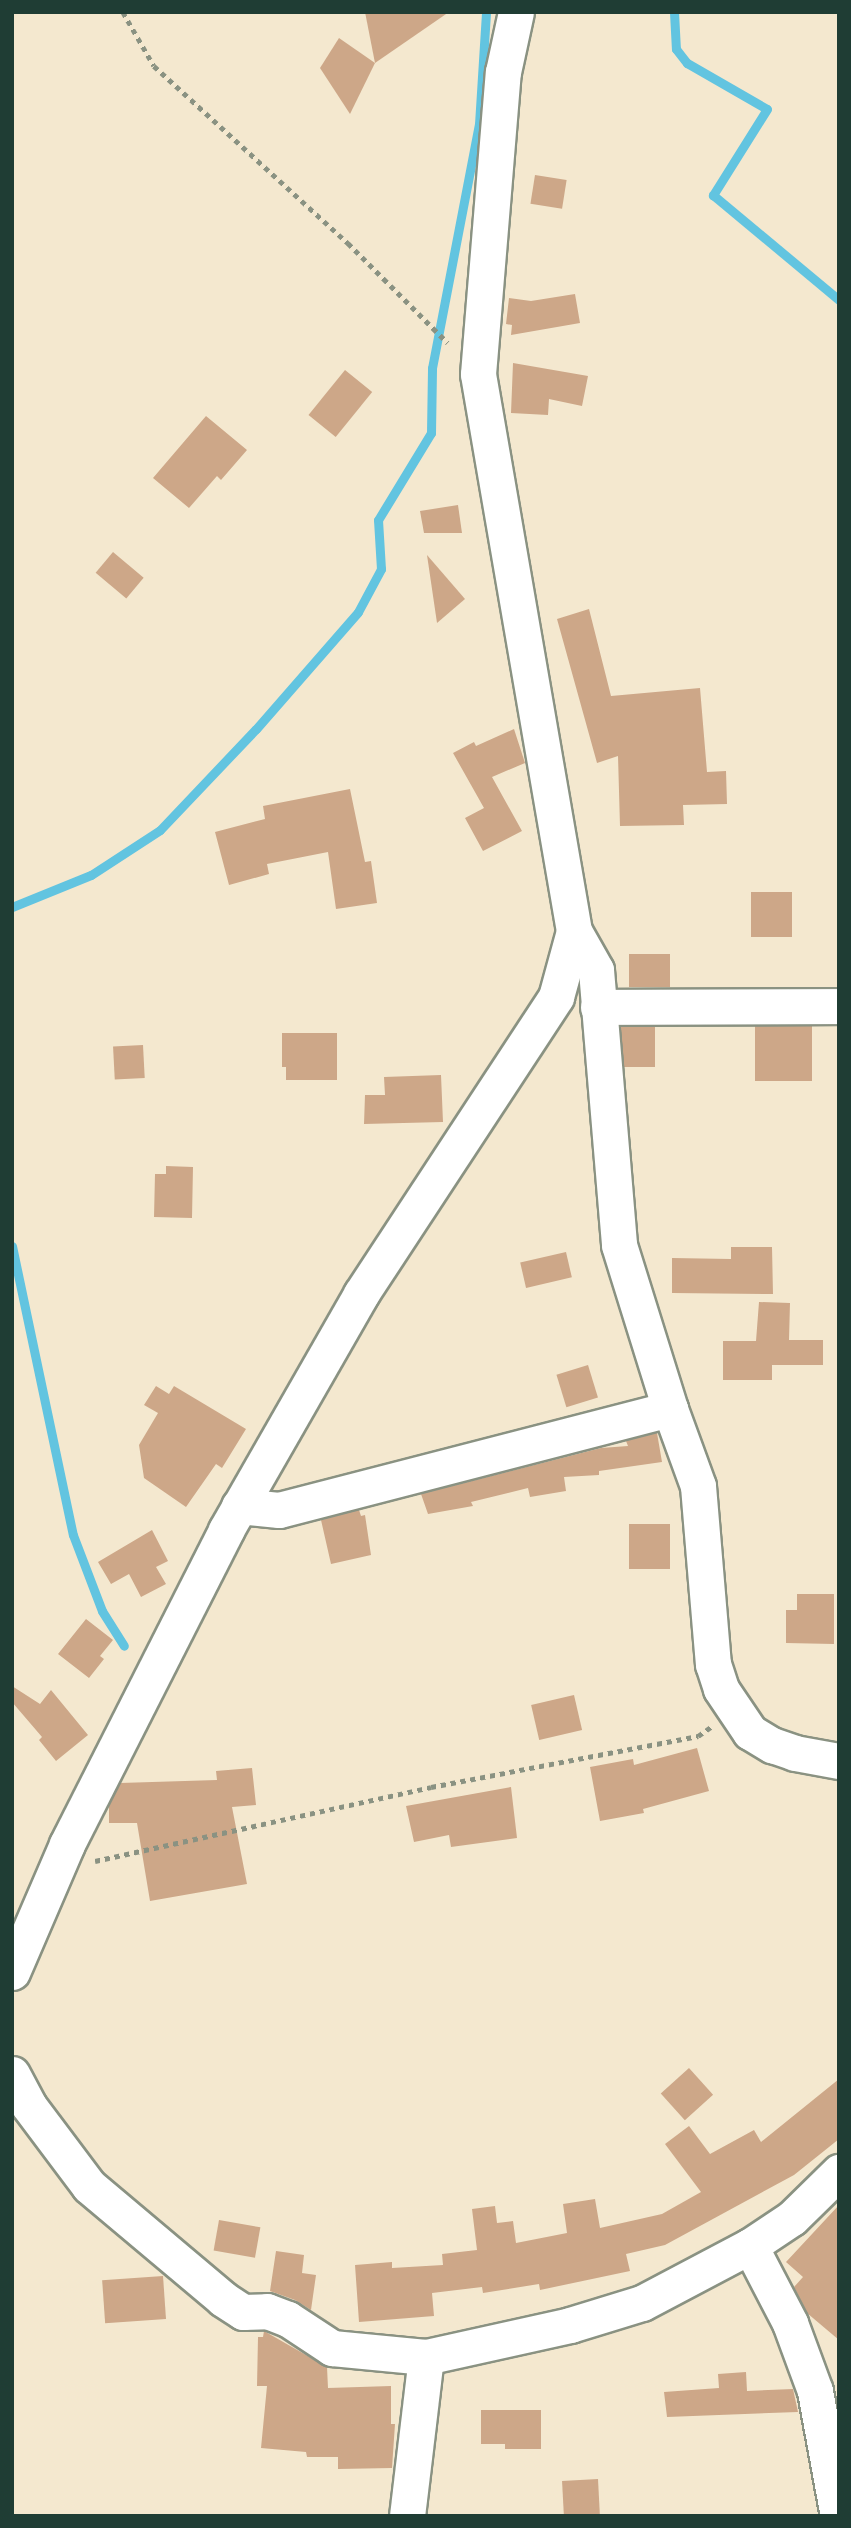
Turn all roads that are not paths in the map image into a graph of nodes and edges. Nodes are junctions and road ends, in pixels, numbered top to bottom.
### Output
1 (516, 12) edge
2 (574, 931) junction
3 (839, 1006) edge
4 (598, 1007) junction
5 (670, 1409) junction
6 (239, 1506) junction
7 (839, 1761) edge
8 (12, 1972) edge
9 (12, 2074) edge
10 (839, 2172) edge
11 (750, 2246) junction
12 (426, 2357) junction
13 (407, 2516) edge
14 (838, 2516) edge

1 - 2 street
2 - 4 street
2 - 6 street
3 - 4 street
4 - 5 street
5 - 6 street
5 - 7 street
6 - 8 street
9 - 12 street
10 - 11 street
11 - 12 street
11 - 14 street
12 - 13 street

